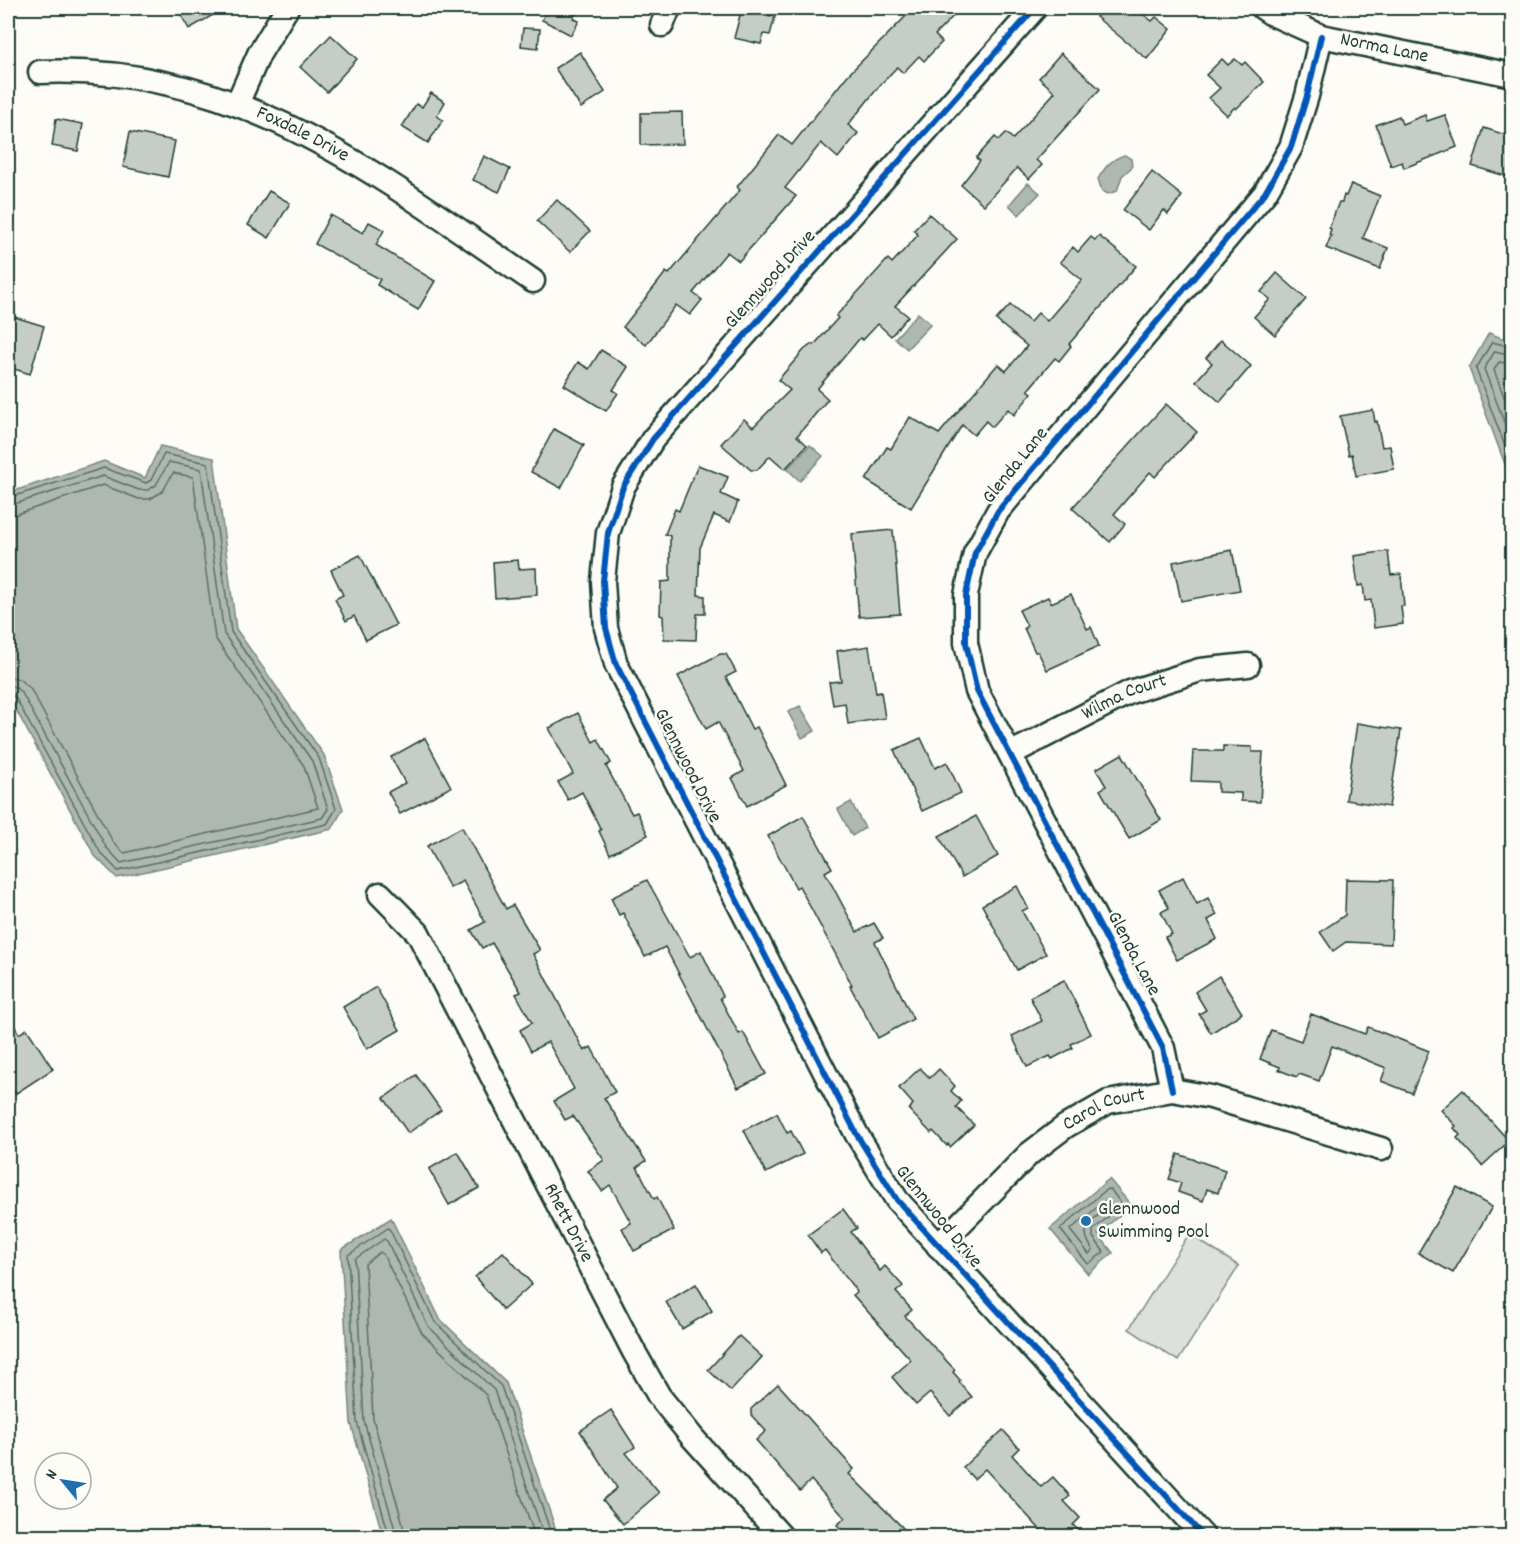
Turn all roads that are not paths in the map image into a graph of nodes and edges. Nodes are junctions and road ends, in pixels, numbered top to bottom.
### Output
1 (287, 8) edge
2 (1035, 8) edge
3 (1263, 8) edge
4 (1321, 36) junction
5 (40, 72) dead end
6 (1512, 75) edge
7 (237, 104) junction
8 (533, 281) dead end
9 (1248, 665) dead end
10 (1010, 754) junction
11 (380, 894) dead end
12 (1172, 1090) junction
13 (1381, 1149) dead end
14 (938, 1246) junction
15 (781, 1536) edge
16 (1203, 1536) edge

1 - 7 street
2 - 14 street, Glennwood Drive
3 - 4 street, Norma Lane
4 - 6 street, Norma Lane
4 - 10 street, Glenda Lane
5 - 7 street, Foxdale Drive
7 - 8 street, Foxdale Drive
9 - 10 street, Wilma Court
10 - 12 street, Glenda Lane
11 - 15 street, Rhett Drive
12 - 13 street, Carol Court
12 - 14 street, Carol Court
14 - 16 street, Glennwood Drive

